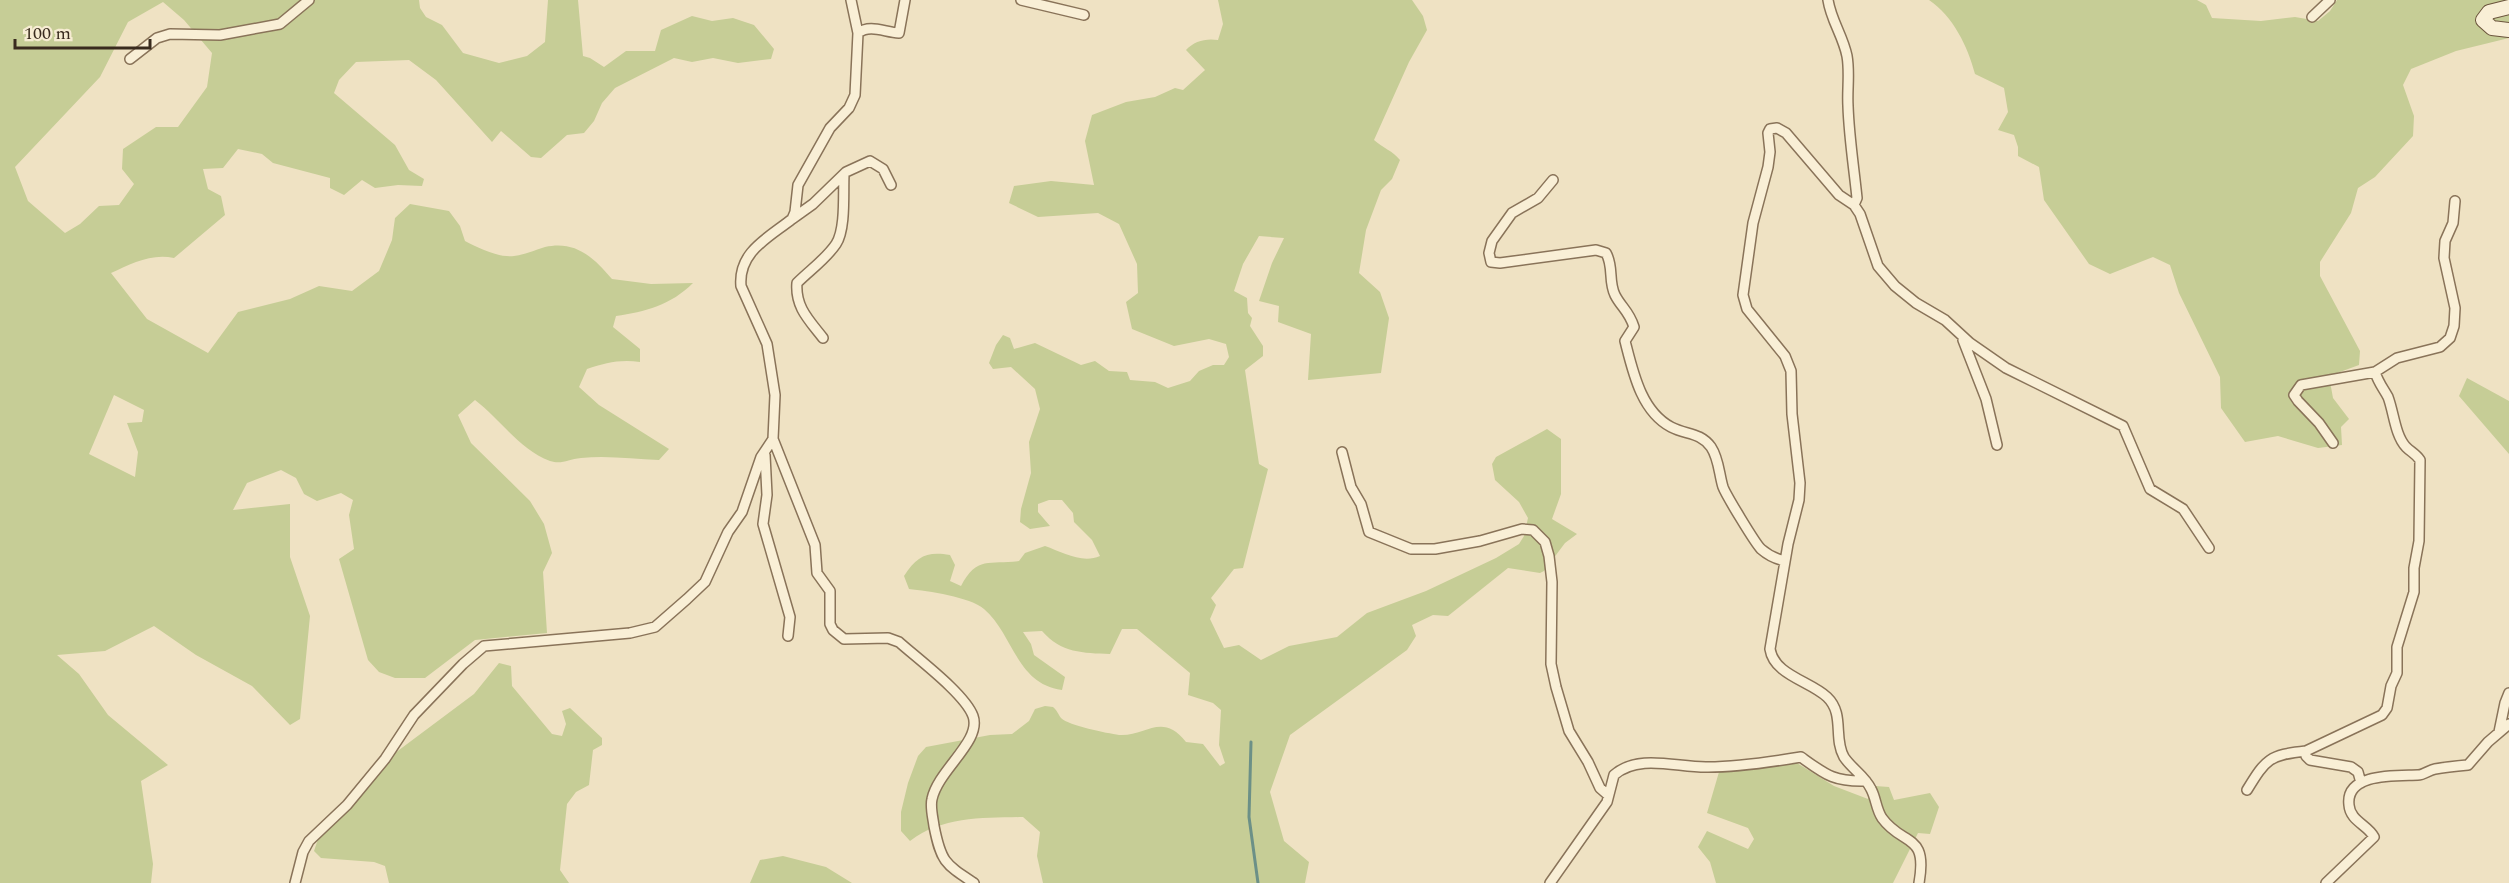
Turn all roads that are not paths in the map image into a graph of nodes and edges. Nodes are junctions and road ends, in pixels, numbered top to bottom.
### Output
1 (309, 0) edge
2 (851, 0) edge
3 (1021, 0) edge
4 (1828, 0) edge
5 (2330, 0) edge
6 (906, 2) edge
7 (2509, 7) edge
8 (1084, 15) dead end
9 (2312, 17) dead end
10 (2509, 30) edge
11 (858, 33) junction
12 (130, 59) dead end
13 (844, 175) junction
14 (1553, 180) dead end
15 (891, 185) dead end
16 (2455, 201) dead end
17 (1854, 205) junction
18 (792, 219) junction
19 (1960, 332) junction
20 (823, 338) dead end
21 (2375, 372) junction
22 (773, 439) junction
23 (2332, 443) dead end
24 (1997, 445) dead end
25 (1342, 452) dead end
26 (764, 453) junction
27 (2209, 548) dead end
28 (1785, 561) junction
29 (788, 636) dead end
30 (2509, 693) edge
31 (2509, 724) edge
32 (2499, 732) junction
33 (2306, 752) junction
34 (1866, 781) junction
35 (2361, 783) junction
36 (2247, 790) dead end
37 (1608, 795) junction
38 (295, 883) edge
39 (974, 883) edge
40 (1550, 883) edge
41 (1919, 883) edge
42 (2326, 883) edge

1 - 12 street
2 - 11 street
3 - 8 street
4 - 17 street
5 - 9 street
6 - 11 street
7 - 10 street
11 - 18 street
13 - 15 street
13 - 18 street
13 - 20 street
14 - 28 street
16 - 21 street
17 - 19 street
17 - 28 street
18 - 22 street
19 - 24 street
19 - 27 street
21 - 23 street
21 - 33 street
22 - 26 street
22 - 39 street
25 - 37 street
26 - 29 street
26 - 38 street
28 - 34 street
30 - 32 street
31 - 32 street
32 - 35 street
33 - 35 street
33 - 36 street
34 - 37 street
34 - 41 street
35 - 42 street
37 - 40 street

